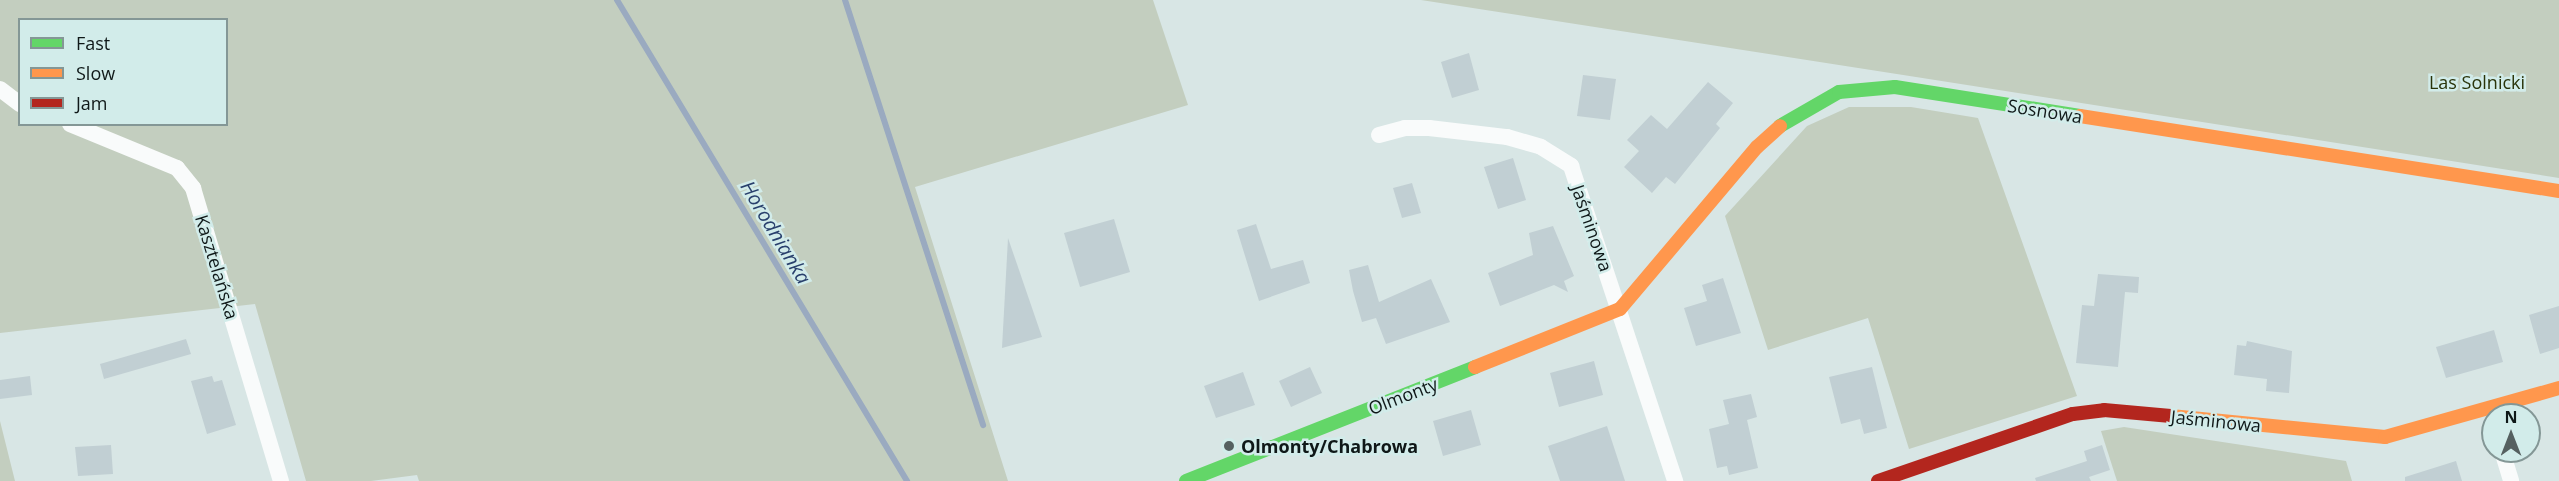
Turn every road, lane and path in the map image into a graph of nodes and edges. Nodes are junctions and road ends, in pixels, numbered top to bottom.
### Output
1 (0, 89) edge
2 (18, 102) edge
3 (75, 126) edge
4 (1379, 135) dead end
5 (2559, 191) edge
6 (1620, 309) junction
7 (2559, 388) edge
8 (2518, 403) edge
9 (2481, 415) edge
10 (2506, 463) edge
11 (281, 481) edge
12 (1186, 481) edge
13 (1675, 481) edge
14 (1878, 481) edge
15 (2511, 481) edge

1 - 2 street
3 - 11 street, Kasztelańska
4 - 6 street, Jaśminowa
5 - 6 street, Sosnowa
6 - 12 street, Olmonty
6 - 13 street, Jaśminowa
7 - 8 street, Jaśminowa
9 - 14 street, Jaśminowa
10 - 15 street

